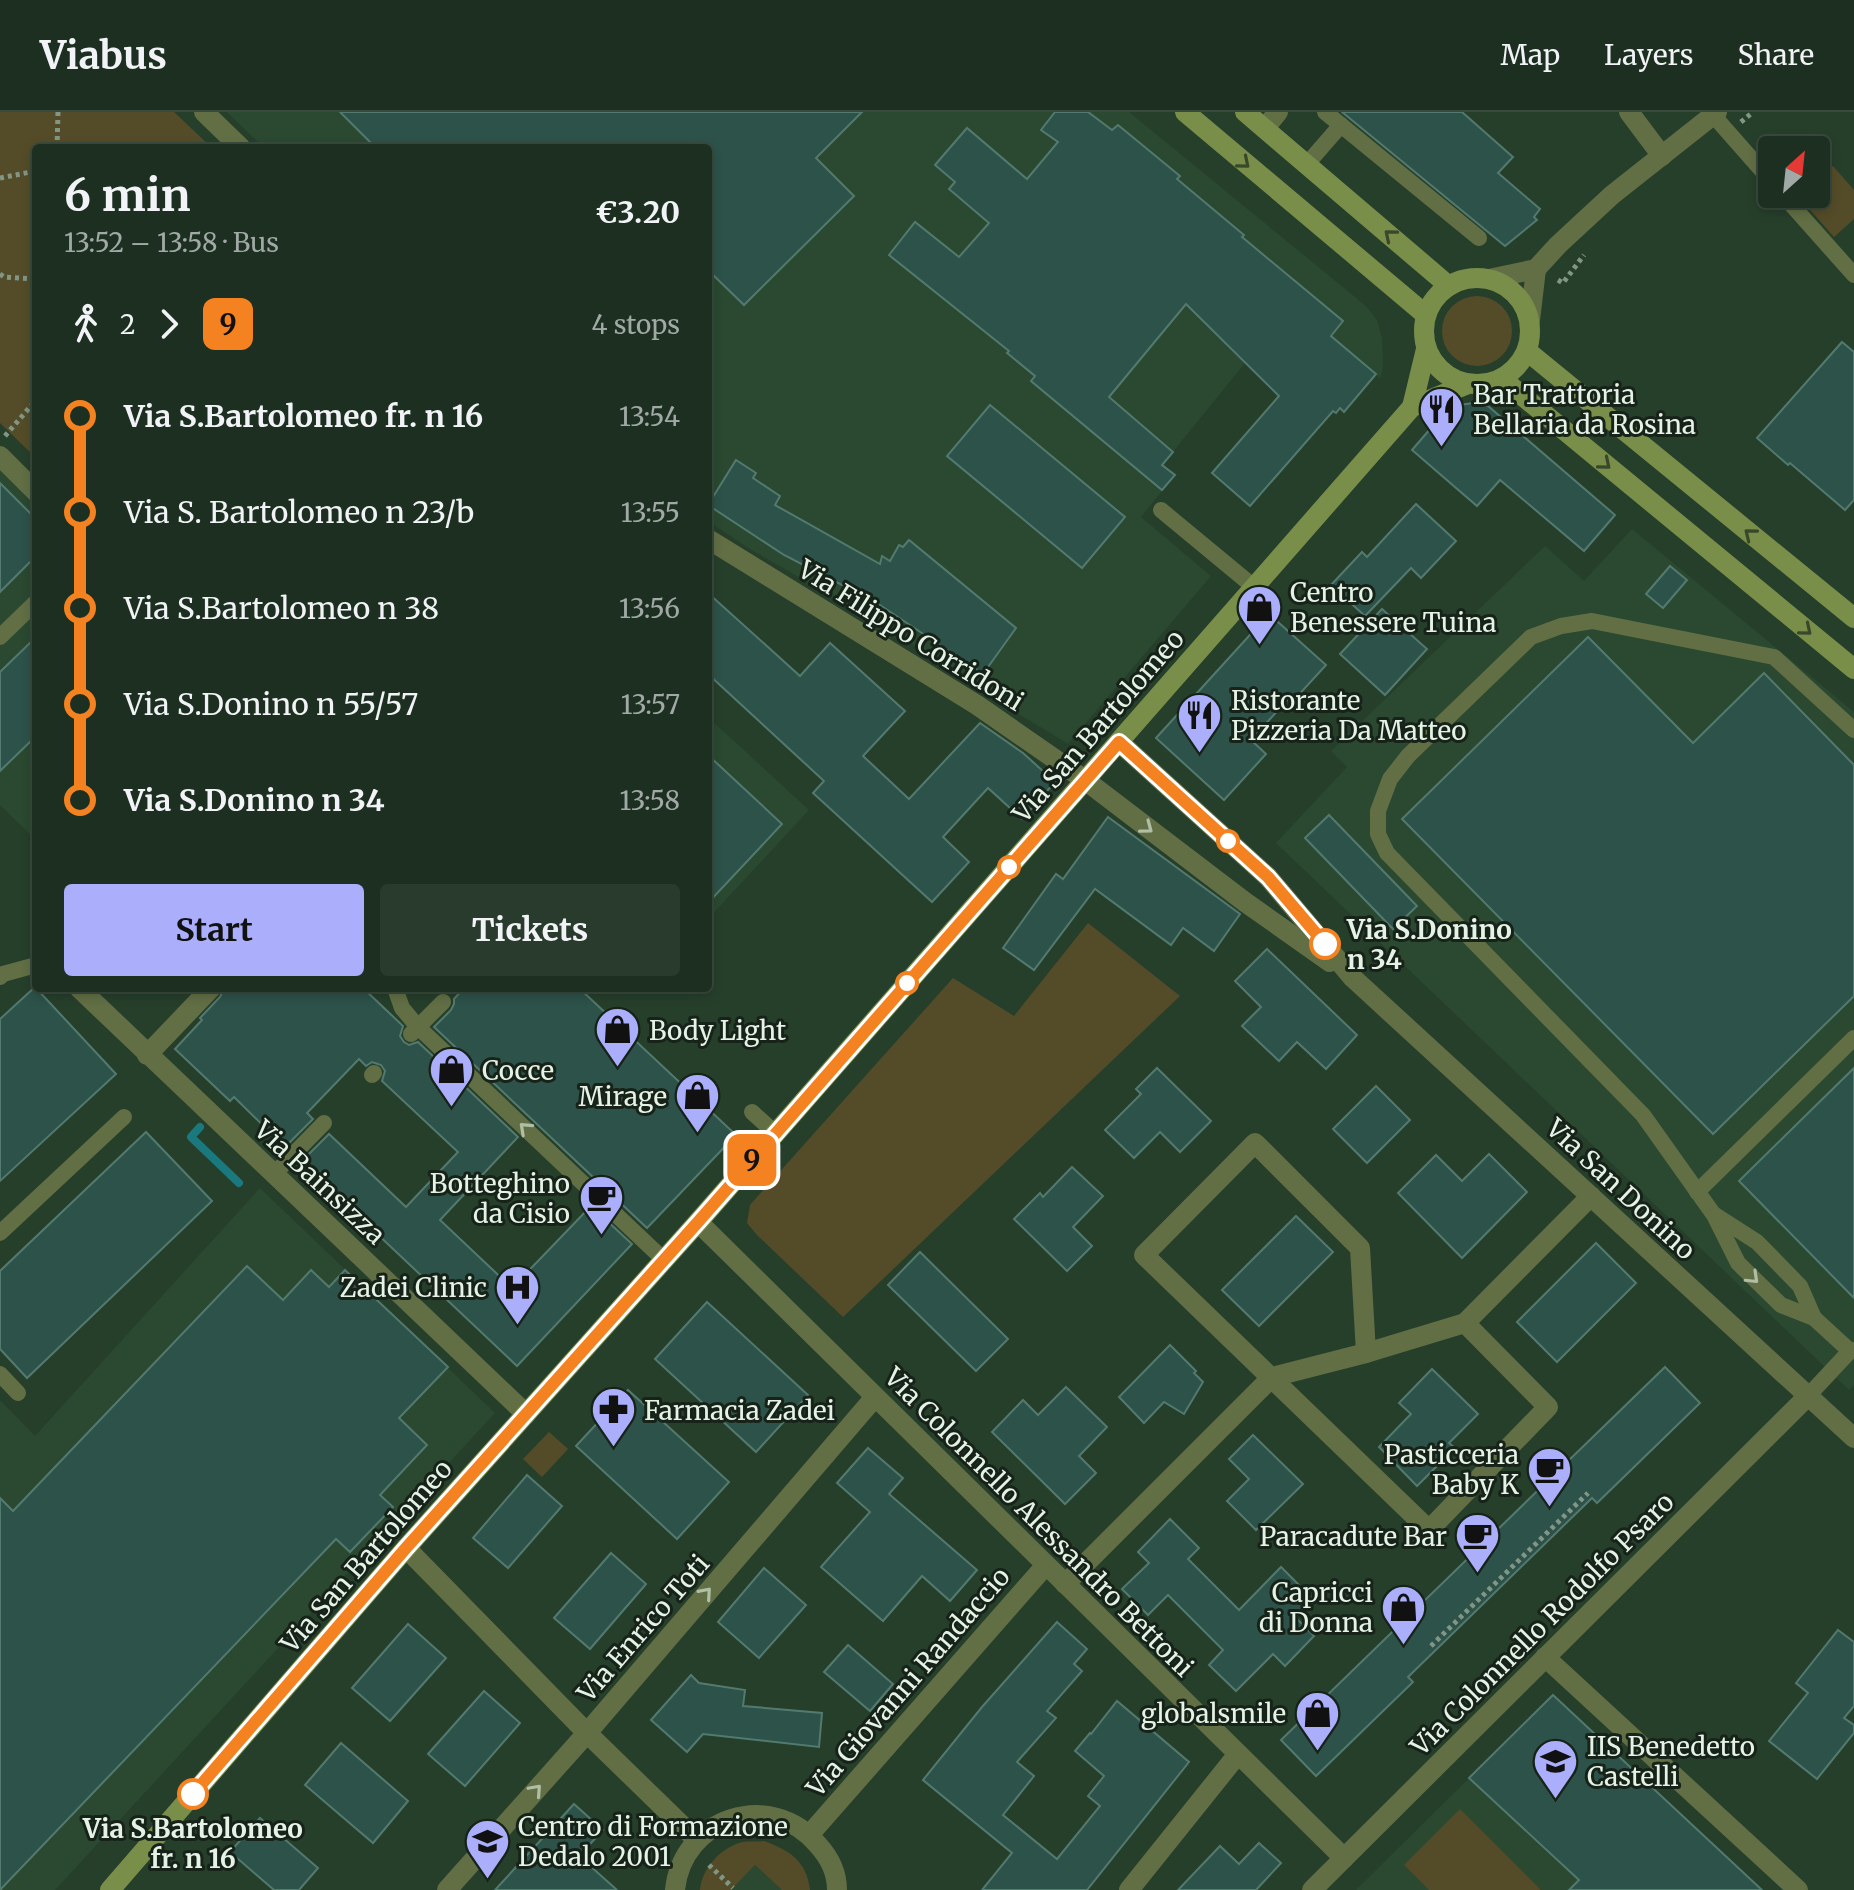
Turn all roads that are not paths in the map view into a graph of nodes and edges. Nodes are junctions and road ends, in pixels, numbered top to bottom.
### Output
1 (204, 112) edge
2 (1185, 112) edge
3 (1245, 112) edge
4 (1325, 112) edge
5 (1629, 112) edge
6 (1715, 114) edge
7 (1272, 120) edge
8 (1341, 125) junction
9 (237, 144) edge
10 (1662, 156) junction
11 (1307, 164) junction
12 (1758, 165) edge
13 (1794, 208) edge
14 (1479, 238) dead end
15 (1536, 269) junction
16 (1854, 275) edge
17 (1489, 279) junction
18 (1449, 286) junction
19 (1426, 315) junction
20 (1530, 320) junction
21 (1426, 349) junction
22 (1527, 351) junction
23 (1502, 379) junction
24 (1468, 384) junction
25 (1412, 407) junction
26 (0, 456) edge
27 (32, 488) edge
28 (1161, 510) dead end
29 (712, 541) edge
30 (1254, 587) junction
31 (32, 606) edge
32 (1854, 618) edge
33 (0, 637) edge
34 (1854, 669) edge
35 (1854, 730) edge
36 (1119, 742) junction
37 (1085, 780) junction
38 (32, 966) edge
39 (0, 977) edge
40 (1353, 978) junction
41 (83, 992) edge
42 (207, 992) edge
43 (396, 992) edge
44 (447, 997) edge
45 (415, 1031) junction
46 (1854, 1038) edge
47 (147, 1055) junction
48 (752, 1112) dead end
49 (124, 1117) dead end
50 (324, 1123) dead end
51 (776, 1134) junction
52 (274, 1174) junction
53 (1697, 1192) junction
54 (1591, 1196) junction
55 (1714, 1215) junction
56 (698, 1222) junction
57 (0, 1233) edge
58 (663, 1259) junction
59 (1814, 1318) junction
60 (1465, 1323) junction
61 (1852, 1351) edge
62 (1366, 1353) junction
63 (0, 1374) edge
64 (1272, 1377) junction
65 (18, 1393) dead end
66 (1808, 1396) junction
67 (875, 1397) junction
68 (526, 1414) junction
69 (1854, 1438) edge
70 (406, 1548) junction
71 (1046, 1565) junction
72 (1065, 1584) junction
73 (1545, 1657) junction
74 (587, 1733) junction
75 (1238, 1754) junction
76 (810, 1834) junction
77 (697, 1840) junction
78 (1344, 1858) junction
79 (111, 1889) edge
80 (447, 1890) edge
81 (675, 1890) edge
82 (837, 1890) edge
83 (1129, 1890) edge
84 (1312, 1890) edge
85 (1798, 1890) edge

1 - 9 street
2 -> 19 street
3 - 7 street
4 - 8 lane
5 - 10 street
6 - 10 street
6 - 12 lane
7 - 11 street
8 - 11 lane
8 - 14 lane
10 - 15 street
18 -> 11 street
13 - 16 lane
15 - 17 street
15 - 20 street
17 - 18 street
17 - 20 street
18 - 19 street
19 - 21 street
20 - 22 street
21 - 24 street
21 - 25 street, Via San Bartolomeo
22 - 23 street
32 -> 22 street
23 - 24 street
23 -> 34 street
24 - 25 street, Via San Bartolomeo
25 - 30 street, Via San Bartolomeo
26 - 27 street
28 - 30 lane
29 - 37 street, Via Filippo Corridoni
30 - 36 street, Via San Bartolomeo
31 - 33 lane
35 - 53 lane
36 - 37 street, Via San Bartolomeo
36 - 40 street, Via San Donino
37 -> 40 street, Via San Donino
37 - 51 street, Via San Bartolomeo
38 - 39 lane
40 - 54 street, Via San Donino
41 - 47 street, Via Bainsizza
42 - 47 street
43 - 45 lane
44 - 45 lane
58 -> 45 lane
46 - 53 lane
47 - 52 street, Via Bainsizza
48 - 51 lane
49 - 57 lane
50 - 52 lane
51 - 56 street, Via San Bartolomeo
52 - 68 street, Via Bainsizza
53 - 55 lane
54 - 60 street
54 - 66 street, Via San Donino
55 - 59 lane
55 -> 59 lane
56 - 58 street, Via San Bartolomeo
56 - 67 street, Via Colonnello Alessandro Bettoni
58 - 68 street, Via San Bartolomeo
59 - 61 lane
60 - 62 street
60 - 64 street
61 - 66 lane
62 - 64 street
62 - 64 street
63 - 65 lane
64 - 72 street
66 - 69 street, Via San Donino
66 - 73 street, Via Colonnello Rodolfo Psaro
67 - 71 street, Via Colonnello Alessandro Bettoni
74 -> 67 street, Via Enrico Toti
68 - 70 street, Via San Bartolomeo
70 - 74 street
70 - 79 street, Via San Bartolomeo
71 - 72 street, Via Colonnello Alessandro Bettoni
71 - 76 street, Via Giovanni Randaccio
72 - 75 street, Via Colonnello Alessandro Bettoni
73 - 78 street, Via Colonnello Rodolfo Psaro
73 - 85 street
74 - 77 street
80 -> 74 street, Via Enrico Toti
75 - 78 street, Via Colonnello Alessandro Bettoni
75 - 83 street
76 - 77 street
76 - 82 street
77 - 81 street
78 - 84 street, Via Colonnello Rodolfo Psaro

